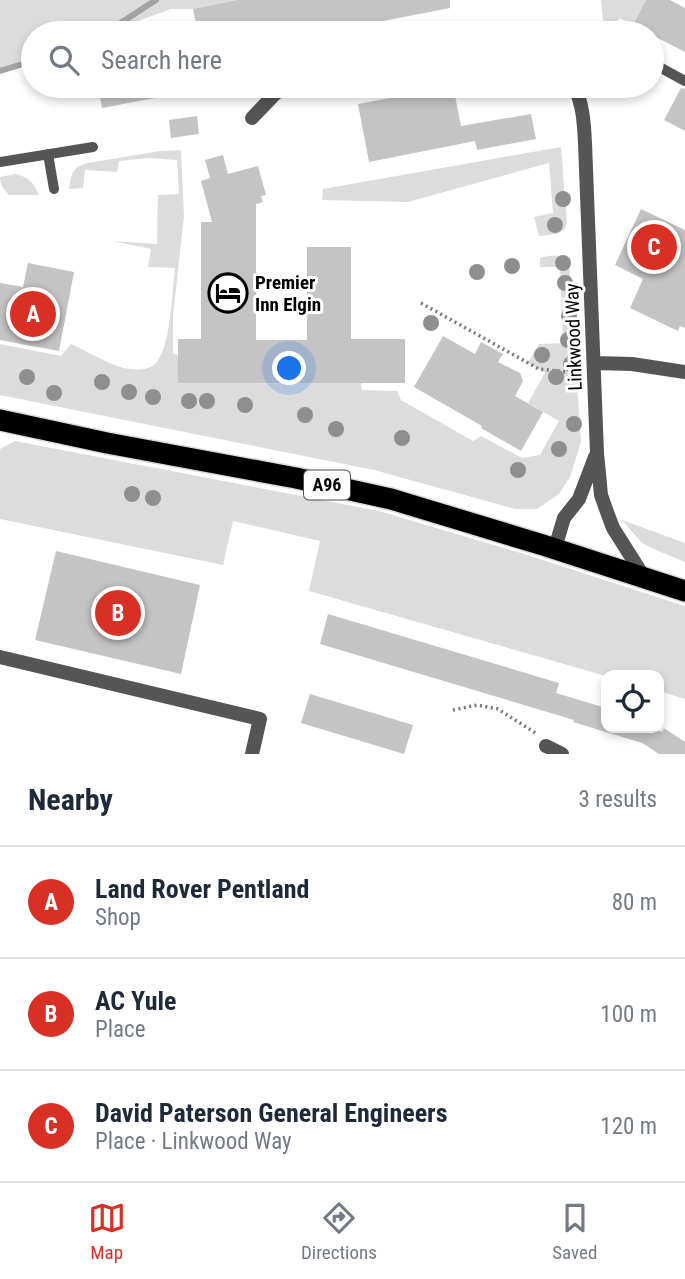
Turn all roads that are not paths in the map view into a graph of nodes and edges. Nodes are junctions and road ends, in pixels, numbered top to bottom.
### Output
1 (664, 70) edge
2 (685, 81) edge
3 (271, 98) edge
4 (579, 98) edge
5 (252, 118) dead end
6 (93, 147) dead end
7 (48, 154) junction
8 (0, 162) edge
9 (54, 190) dead end
10 (594, 368) junction
11 (685, 372) edge
12 (0, 420) edge
13 (597, 453) junction
14 (555, 548) junction
15 (644, 577) junction
16 (685, 591) edge
17 (0, 657) edge
18 (546, 746) road end
19 (252, 754) edge
20 (562, 754) edge

1 - 2 lane
3 - 5 street
4 - 10 street, Linkwood Way
6 - 7 lane
7 - 8 lane
7 - 9 lane
10 - 11 street
10 - 13 street, Linkwood Way
12 - 14 highway, A96
13 - 14 street
13 - 15 street, Linkwood Way
14 - 15 highway, A96
15 - 16 highway, A96
17 - 19 street
18 - 20 street

